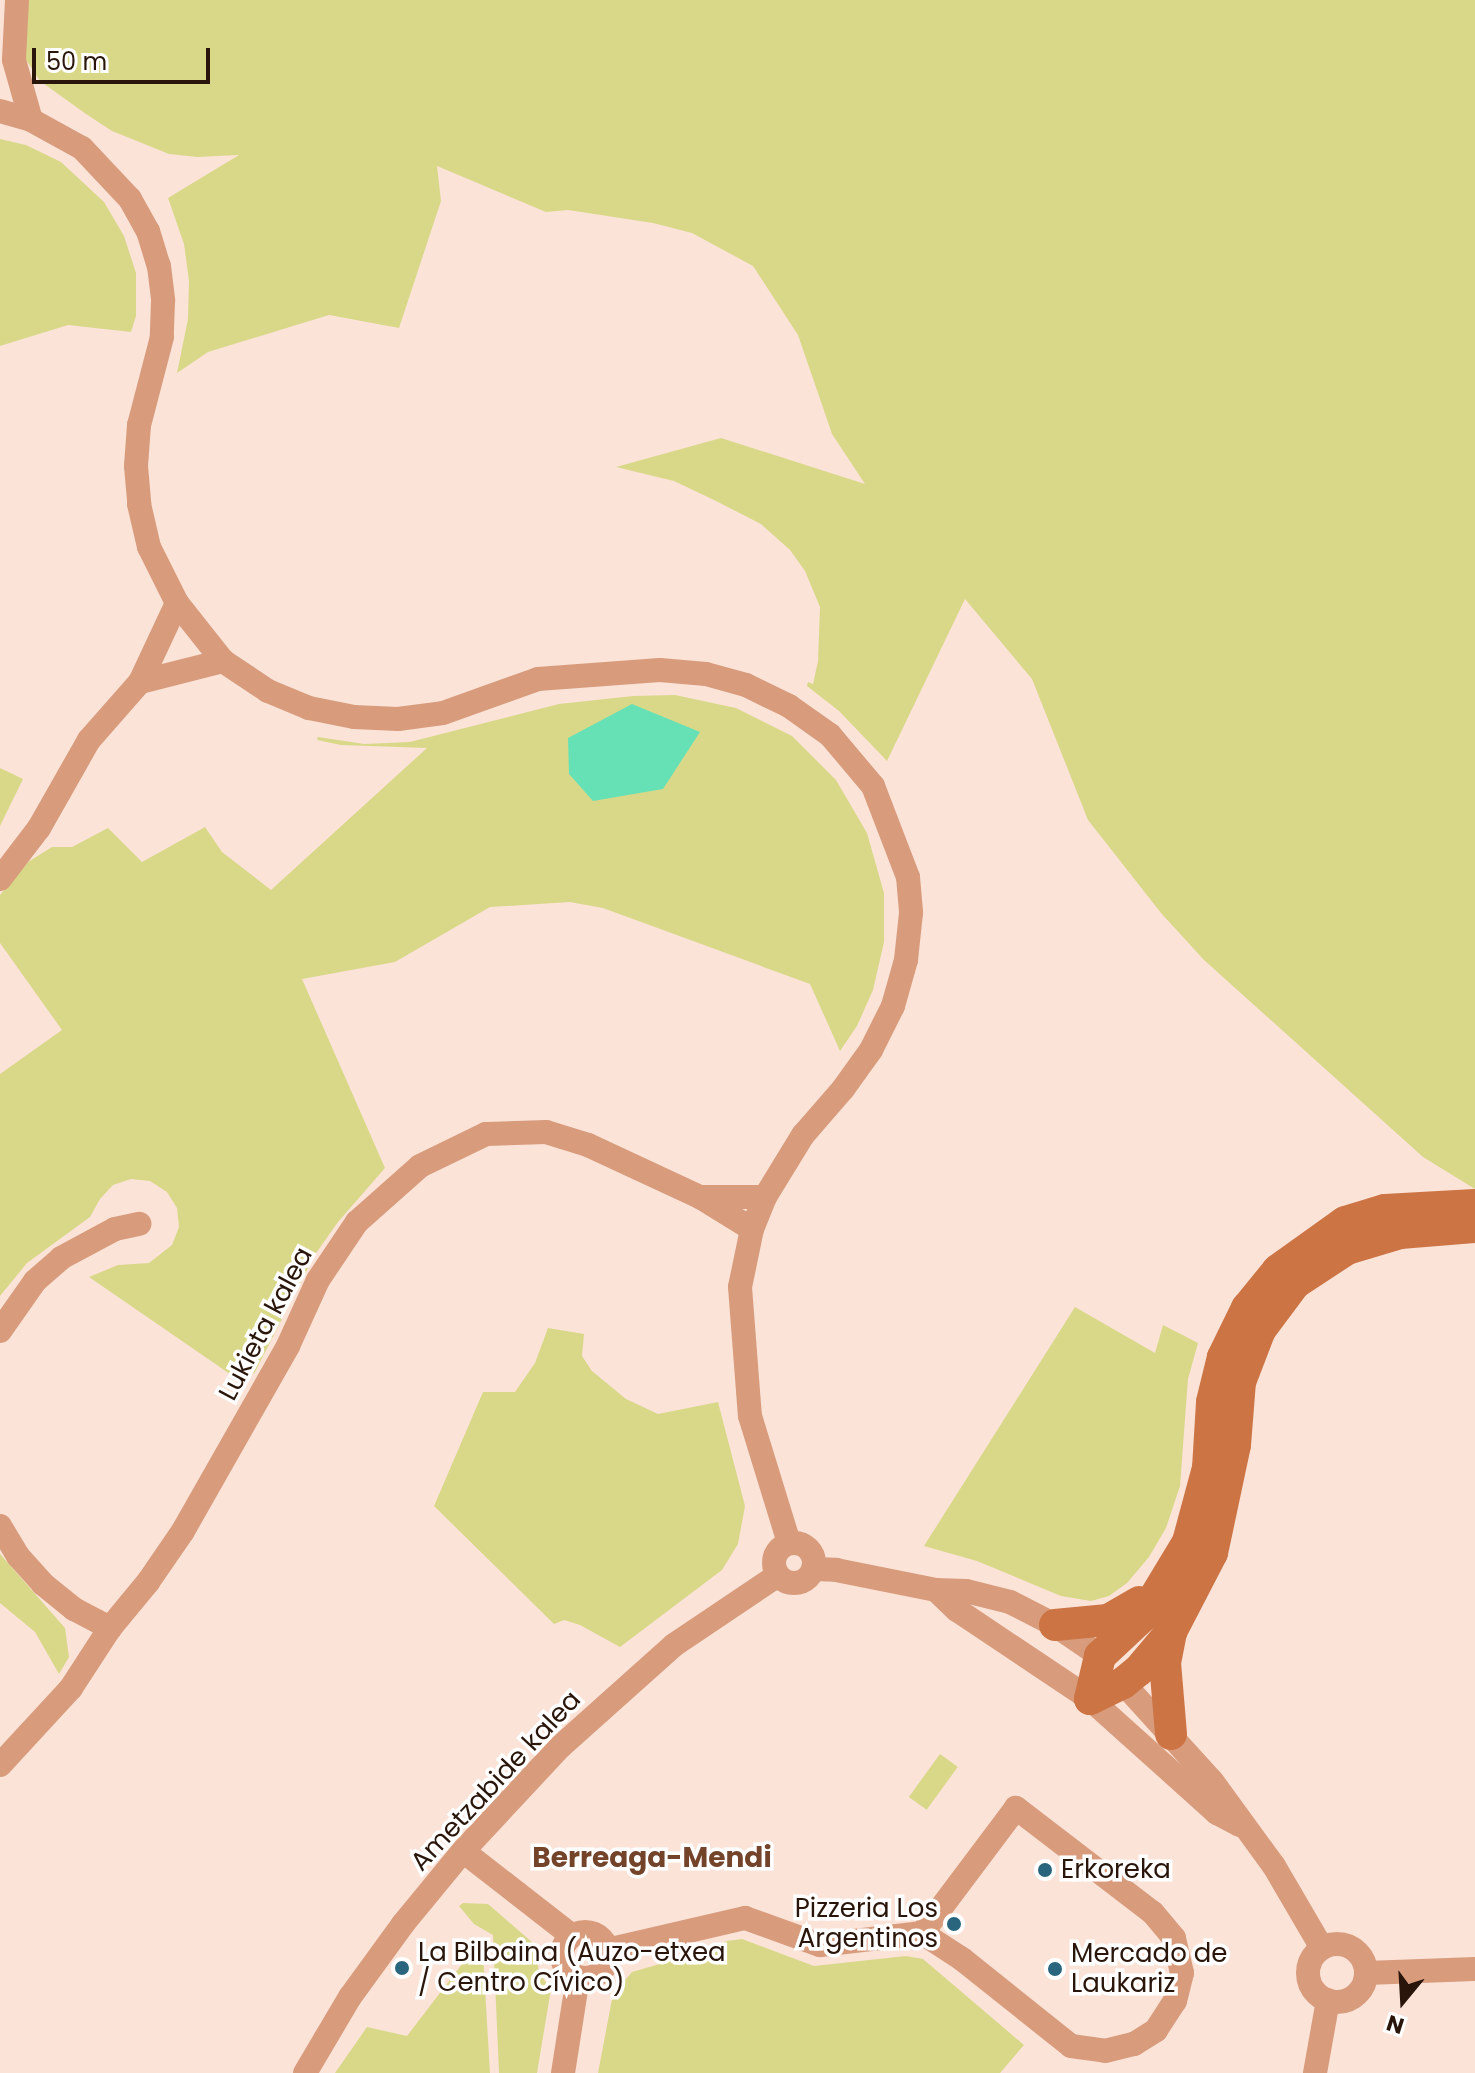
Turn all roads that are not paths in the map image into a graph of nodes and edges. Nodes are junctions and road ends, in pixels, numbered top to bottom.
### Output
1 (10, 16) edge
2 (0, 111) edge
3 (31, 120) junction
4 (177, 603) junction
5 (223, 661) junction
6 (140, 682) junction
7 (0, 879) edge
8 (700, 1197) junction
9 (765, 1197) junction
10 (1475, 1205) edge
11 (139, 1224) dead end
12 (1475, 1227) edge
13 (752, 1229) junction
14 (0, 1331) edge
15 (0, 1526) edge
16 (789, 1543) junction
17 (813, 1569) junction
18 (778, 1575) junction
19 (1161, 1586) junction
20 (936, 1590) junction
21 (1055, 1625) junction
22 (110, 1628) junction
23 (1171, 1632) junction
24 (1100, 1656) junction
25 (1123, 1683) junction
26 (1090, 1699) junction
27 (1171, 1734) junction
28 (0, 1765) edge
29 (1240, 1825) junction
30 (463, 1851) junction
31 (922, 1933) junction
32 (572, 1936) junction
33 (1322, 1948) junction
34 (607, 1950) junction
35 (1475, 1969) edge
36 (1366, 1973) junction
37 (578, 1977) junction
38 (1328, 2000) junction
39 (305, 2073) edge
40 (563, 2073) edge
41 (1315, 2073) edge

1 - 3 street
2 - 3 street
3 - 4 street
4 - 5 street
4 - 6 street
5 - 6 street
5 - 9 street
6 - 7 street
8 - 9 street, Lukieta kalea
8 - 13 street, Lukieta kalea
8 - 22 street, Lukieta kalea
9 - 13 street
10 - 19 street
11 - 14 street
12 - 23 street
13 - 16 street
15 - 22 street
16 - 17 street
16 - 18 street
17 - 18 street
17 - 20 street
18 - 30 street, Ametzabide kalea
19 - 21 street
19 - 24 street
20 - 21 street
20 - 26 street
21 - 24 street
22 - 28 street, Lukieta kalea
23 - 25 street
23 - 27 street
24 - 25 street
24 - 26 street
25 - 26 street
25 - 27 street
26 - 29 street
27 - 29 street
29 - 33 street
30 - 32 street
30 - 39 street, Ametzabide kalea
31 - 31 street
31 - 34 street
32 - 34 street
32 - 37 street
33 - 36 street
33 - 38 street
34 - 37 street
35 - 36 street
36 - 38 street
37 - 40 street
38 - 41 street

